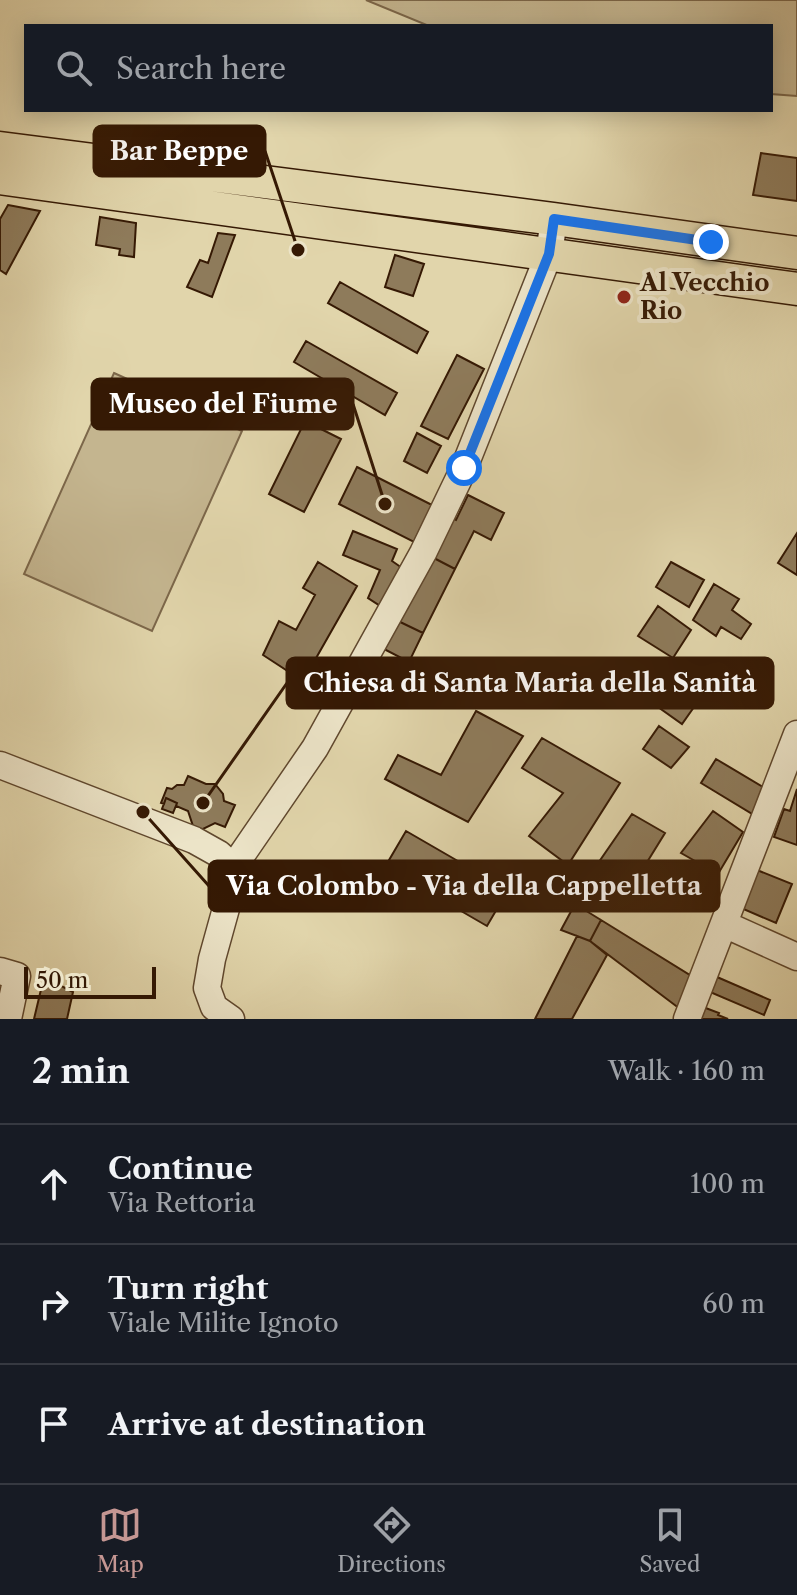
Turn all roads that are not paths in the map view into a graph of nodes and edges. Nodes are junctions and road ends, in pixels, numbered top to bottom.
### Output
1 (0, 148) edge
2 (0, 178) edge
3 (554, 219) junction
4 (797, 253) edge
5 (549, 254) junction
6 (797, 289) edge
7 (797, 734) edge
8 (0, 765) edge
9 (232, 869) junction
10 (724, 924) junction
11 (797, 957) edge
12 (0, 971) edge
13 (8, 1019) edge
14 (231, 1019) edge
15 (687, 1019) edge

1 - 3 main road
2 - 5 main road
3 - 4 main road
3 - 5 street
5 - 6 main road
5 - 9 street
7 - 10 street
8 - 9 street
9 - 14 street
10 - 11 street
10 - 15 street
12 - 13 street

